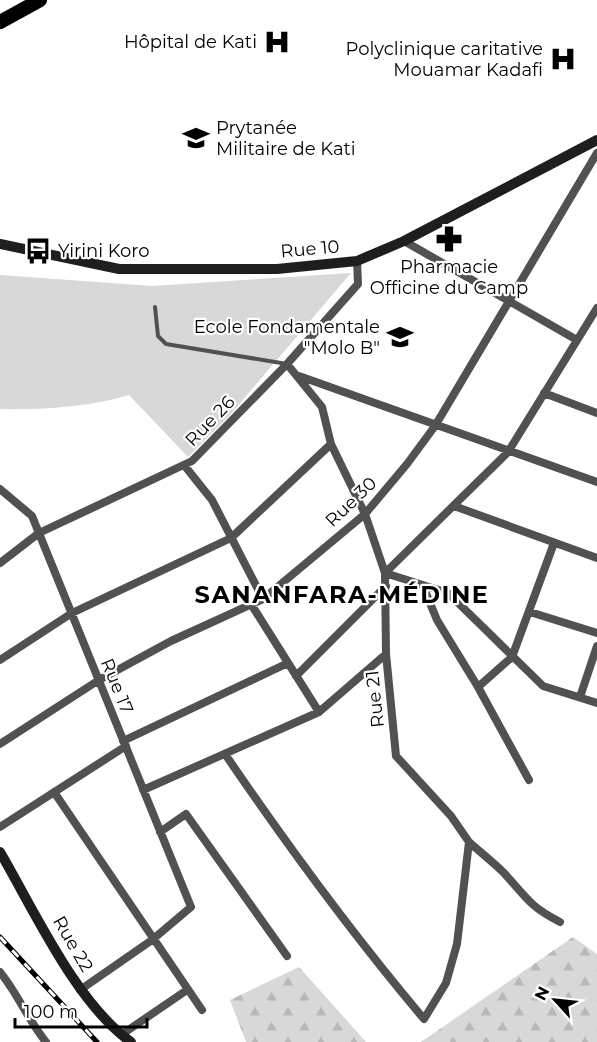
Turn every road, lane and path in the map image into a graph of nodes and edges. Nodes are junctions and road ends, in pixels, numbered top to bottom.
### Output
1 (40, 0) edge
2 (0, 22) edge
3 (597, 140) edge
4 (597, 153) edge
5 (404, 242) junction
6 (0, 244) edge
7 (357, 261) junction
8 (508, 301) junction
9 (155, 307) dead end
10 (597, 308) edge
11 (594, 321) edge
12 (577, 340) junction
13 (287, 364) junction
14 (297, 375) junction
15 (544, 393) junction
16 (597, 413) edge
17 (435, 426) junction
18 (331, 444) junction
19 (508, 452) junction
20 (184, 465) junction
21 (597, 482) edge
22 (0, 489) edge
23 (454, 506) junction
24 (365, 514) junction
25 (39, 533) junction
26 (231, 538) junction
27 (554, 543) junction
28 (597, 558) edge
29 (0, 563) edge
30 (385, 573) junction
31 (387, 586) junction
32 (423, 586) junction
33 (263, 599) junction
34 (251, 604) junction
35 (530, 612) junction
36 (72, 613) junction
37 (597, 633) edge
38 (597, 646) edge
39 (386, 654) junction
40 (512, 657) junction
41 (0, 660) edge
42 (288, 663) junction
43 (296, 676) junction
44 (99, 680) junction
45 (477, 687) junction
46 (580, 697) junction
47 (597, 703) edge
48 (319, 712) junction
49 (124, 743) junction
50 (0, 744) edge
51 (225, 754) junction
52 (529, 780) dead end
53 (143, 790) junction
54 (54, 792) junction
55 (0, 827) edge
56 (160, 832) junction
57 (469, 842) junction
58 (0, 852) edge
59 (560, 922) dead end
60 (152, 940) junction
61 (287, 956) dead end
62 (0, 972) edge
63 (80, 990) junction
64 (187, 990) junction
65 (202, 1011) dead end
66 (122, 1035) junction
67 (46, 1042) edge
68 (131, 1042) edge

1 - 2 highway
3 - 5 main road, Rue 10
4 - 8 street, Rue 30
5 - 7 main road, Rue 10
5 - 8 street
6 - 7 main road, Rue 10
7 - 13 street, Rue 26
8 - 12 street
8 - 17 street, Rue 30
9 - 13 lane
10 - 11 street
11 - 12 street
12 - 15 street
13 - 14 street, Rue 21
13 - 20 street, Rue 26
14 - 17 street
14 - 18 street, Rue 21
15 - 16 street
15 - 19 street
17 - 19 street
17 - 24 street, Rue 30
18 - 24 street, Rue 21
18 - 26 street
19 - 21 street
19 - 23 street
20 - 25 street, Rue 26
20 - 26 street
22 - 25 street, Rue 17
23 - 27 street
23 - 30 street
24 - 30 street, Rue 21
24 - 33 street, Rue 30
25 - 29 street, Rue 26
25 - 36 street, Rue 17
26 - 33 street
26 - 36 street
27 - 28 street
27 - 35 street
30 - 31 street, Rue 21
30 - 32 street
31 - 39 street, Rue 21
31 - 43 street
32 - 40 street
32 - 45 street
33 - 34 street, Rue 30
34 - 42 street
34 - 44 street, Rue 30
35 - 37 street
35 - 40 street
36 - 41 street
36 - 44 street, Rue 17
38 - 46 street
39 - 48 street
39 - 57 street, Rue 21
40 - 45 street
40 - 46 street
42 - 43 street
42 - 49 street
43 - 48 street
44 - 49 street, Rue 17
44 - 50 street, Rue 30
45 - 52 street
46 - 47 street
48 - 51 street
49 - 53 street, Rue 17
49 - 54 street
51 - 53 street
51 - 57 street
53 - 56 street, Rue 17
54 - 55 street
54 - 60 street
56 - 60 street, Rue 17
56 - 61 street
57 - 59 street, Rue 21
58 - 63 main road, Rue 22
60 - 63 street
60 - 64 street
62 - 67 street
63 - 66 main road, Rue 22
64 - 65 street
64 - 66 street
66 - 68 main road, Rue 22

